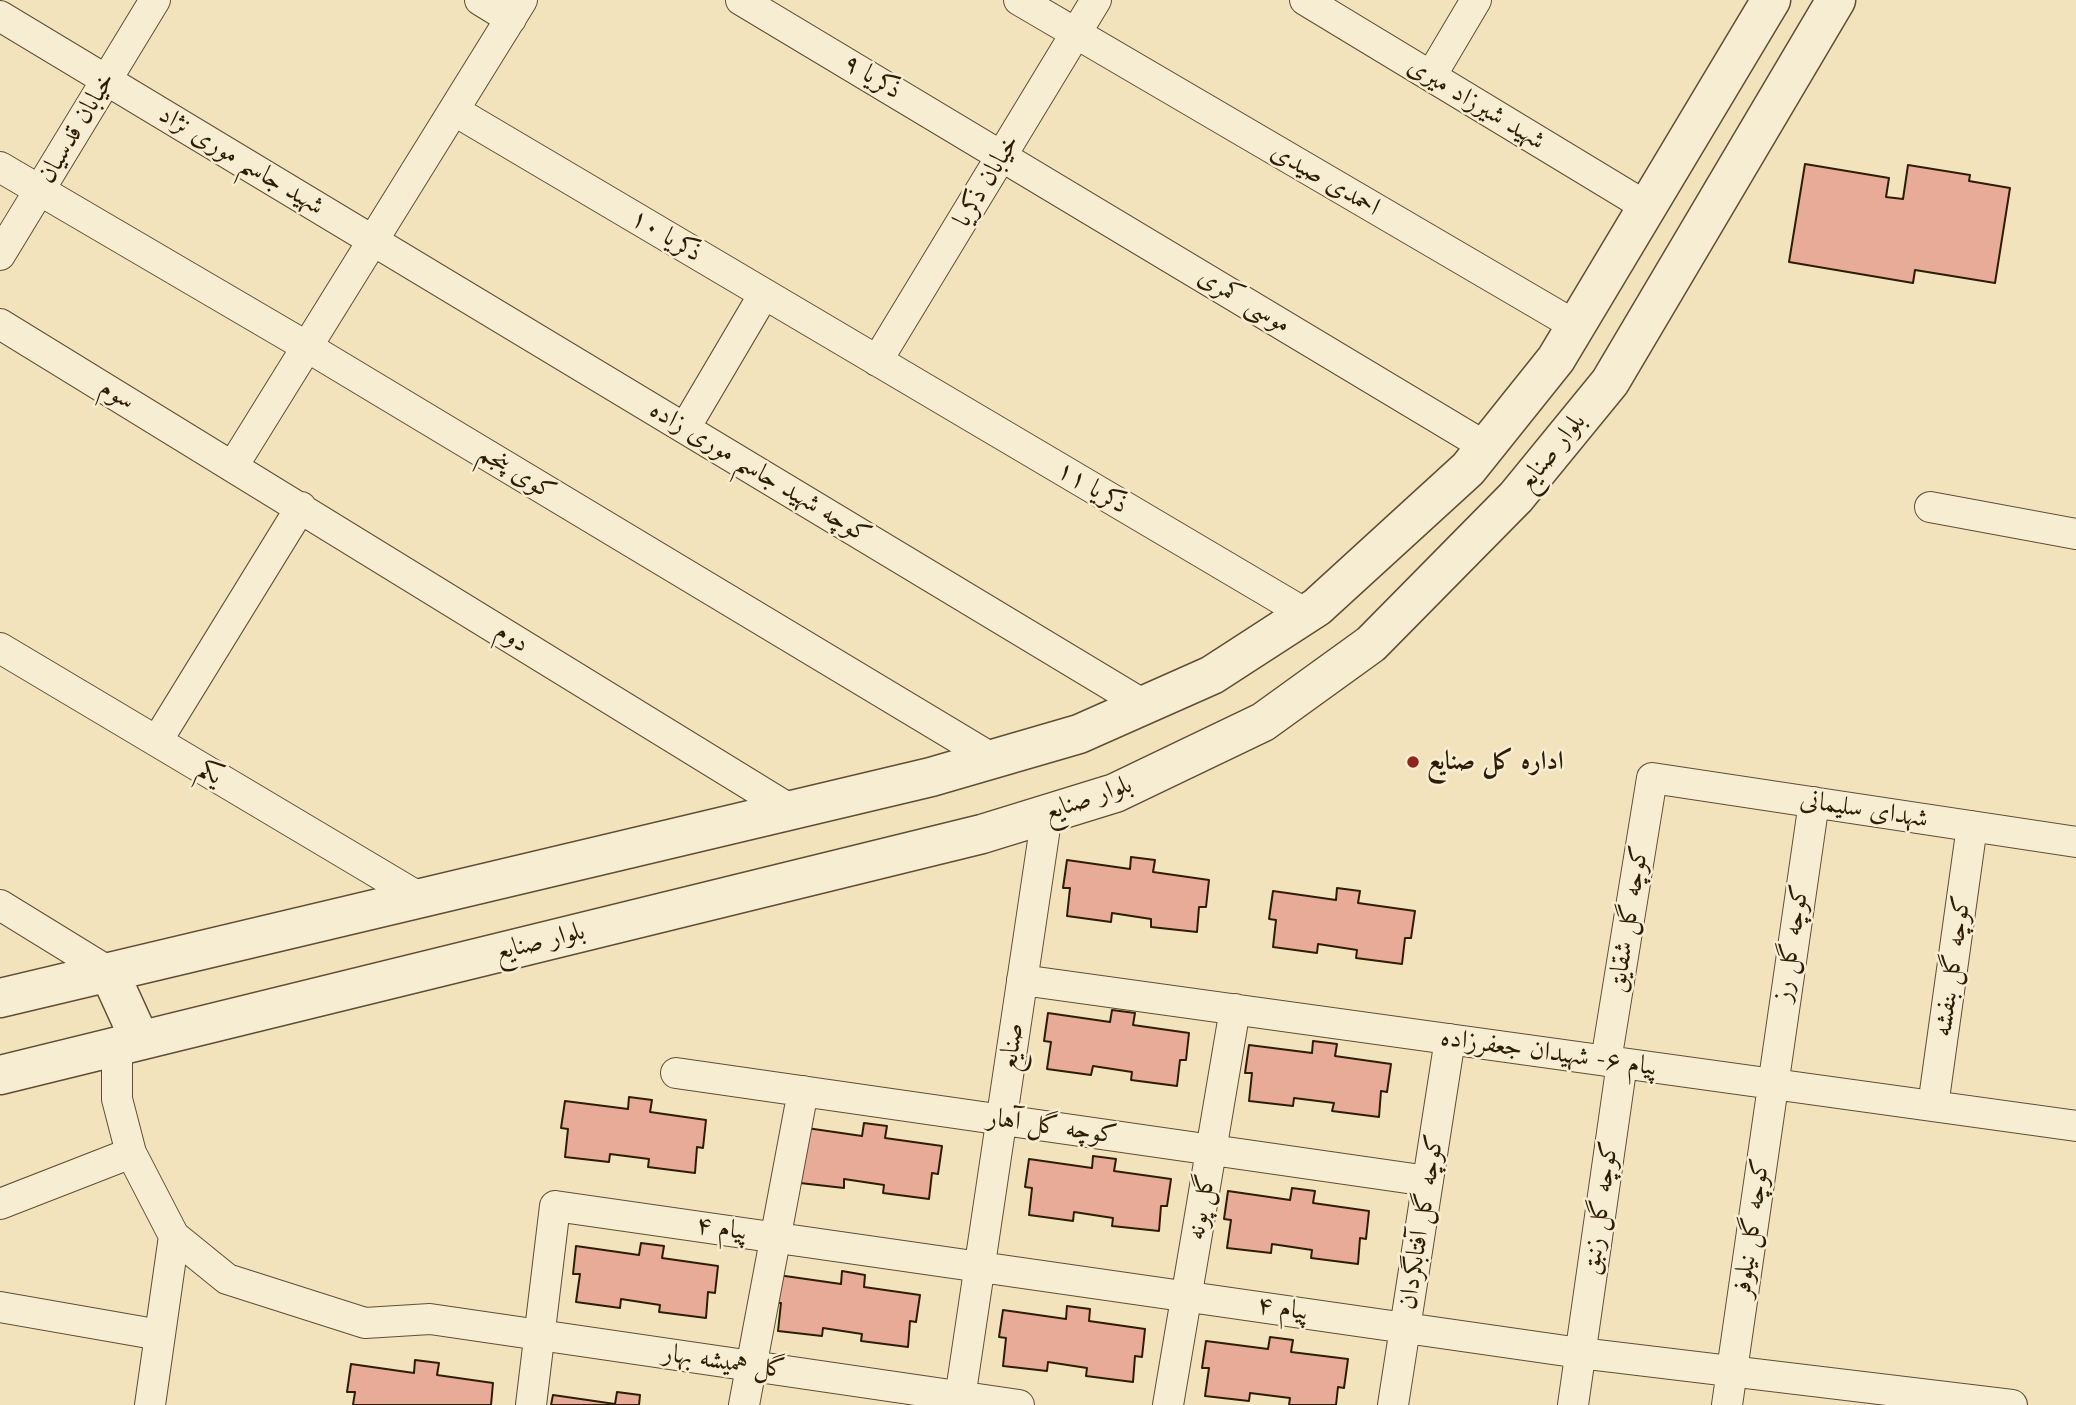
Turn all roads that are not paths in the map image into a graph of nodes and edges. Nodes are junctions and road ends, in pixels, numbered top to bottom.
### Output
1 (155, 0) edge
2 (480, 0) edge
3 (741, 0) edge
4 (1019, 0) edge
5 (1096, 0) edge
6 (1305, 0) edge
7 (1476, 0) edge
8 (1771, 0) edge
9 (1836, 0) edge
10 (517, 9) edge
11 (0, 16) edge
12 (1075, 34) junction
13 (1431, 76) junction
14 (106, 80) junction
15 (455, 111) junction
16 (1003, 154) junction
17 (0, 167) edge
18 (39, 190) junction
19 (1647, 207) junction
20 (375, 242) junction
21 (0, 255) edge
22 (764, 294) junction
23 (0, 324) edge
24 (1576, 326) junction
25 (309, 348) junction
26 (877, 361) junction
27 (685, 428) junction
28 (1486, 447) junction
29 (233, 466) junction
30 (1446, 489) junction
31 (1930, 507) dead end
32 (301, 508) junction
33 (1487, 526) junction
34 (2076, 534) edge
35 (1306, 614) junction
36 (0, 648) edge
37 (1144, 705) junction
38 (157, 741) junction
39 (993, 759) junction
40 (1652, 778) joint
41 (1814, 802) junction
42 (791, 810) junction
43 (1046, 814) junction
44 (1972, 826) junction
45 (2076, 842) edge
46 (420, 898) junction
47 (0, 905) edge
48 (109, 972) junction
49 (1022, 980) junction
50 (0, 998) edge
51 (1235, 1009) junction
52 (1450, 1039) junction
53 (128, 1043) junction
54 (1614, 1062) junction
55 (676, 1073) dead end
56 (0, 1075) edge
57 (1771, 1084) junction
58 (803, 1091) junction
59 (1933, 1106) junction
60 (1002, 1119) junction
61 (2076, 1126) edge
62 (1211, 1150) junction
63 (131, 1153) junction
64 (1428, 1181) junction
65 (0, 1204) edge
66 (174, 1236) junction
67 (775, 1237) junction
68 (980, 1266) junction
69 (1187, 1295) junction
70 (0, 1307) edge
71 (1405, 1326) junction
72 (160, 1335) junction
73 (540, 1335) junction
74 (1580, 1353) junction
75 (751, 1366) junction
76 (1732, 1372) junction
77 (960, 1401) edge
78 (150, 1405) edge
79 (531, 1405) edge
80 (744, 1405) edge
81 (1018, 1405) edge
82 (1168, 1405) edge
83 (1393, 1405) edge
84 (1573, 1405) edge
85 (1727, 1405) edge
86 (2012, 1405) edge

1 - 14 street, خیابان قدسیان
2 - 10 street
3 - 16 street, ذکریا ۹
4 - 12 street, احمدی صیدی
5 - 12 street, خیابان ذکریا
6 - 13 street, شهید شیرزاد میری
7 - 13 street
8 - 19 street, بلوار صنایع
9 - 33 street, بلوار صنایع
10 - 15 street
11 - 14 street, شهید جاسم موری نژاد
12 - 16 street, خیابان ذکریا
12 - 24 street, احمدی صیدی
13 - 19 street, شهید شیرزاد میری
14 - 18 street, خیابان قدسیان
14 - 20 street, شهید جاسم موری نژاد
15 - 20 street
15 - 22 street, ذکریا ۱۰
16 - 26 street, خیابان ذکریا
16 - 28 street, موسی کمری
17 - 18 street, کوی پنجم
18 - 21 street, خیابان قدسیان
18 - 25 street, کوی پنجم
19 - 24 street, بلوار صنایع
20 - 25 street
20 - 27 street, کوچه شهید جاسم موری زاده
22 - 26 street, ذکریا ۱۰
22 - 27 street
23 - 29 street, سوم
24 - 28 street, بلوار صنایع
25 - 29 street
25 - 39 street, کوی پنجم
26 - 35 street, ذکریا ۱۱
27 - 37 street, کوچه شهید جاسم موری زاده
28 - 30 street, بلوار صنایع
29 - 32 street, دوم
30 - 33 street
30 - 35 street, بلوار صنایع
31 - 34 street
32 - 38 street
32 - 42 street, دوم
33 - 43 street, بلوار صنایع
35 - 37 street, بلوار صنایع
36 - 38 street, یکم
37 - 39 street, بلوار صنایع
38 - 46 street, یکم
39 - 42 street, بلوار صنایع
40 - 41 street, شهدای سلیمانی
40 - 54 street, کوچه گل شقایق
41 - 44 street, شهدای سلیمانی
41 - 57 street, کوچه گل رز
42 - 46 street, بلوار صنایع
43 - 49 street, صنایع
43 - 53 street, بلوار صنایع
44 - 45 street, شهدای سلیمانی
44 - 59 street, کوچه گل بنفشه
46 - 48 street, بلوار صنایع
47 - 48 street
48 - 50 street, بلوار صنایع
48 - 53 street
49 - 51 street, پیام ۶- شهیدان جعفرزاده
49 - 60 street, صنایع
51 - 52 street, پیام ۶- شهیدان جعفرزاده
51 - 62 street, گل پونه
52 - 54 street, پیام ۶- شهیدان جعفرزاده
52 - 64 street, کوچه گل آفتابگردان
53 - 56 street, بلوار صنایع
53 - 63 street
54 - 57 street, پیام ۶- شهیدان جعفرزاده
54 - 74 street, کوچه گل زنبق
55 - 58 street, کوچه گل آهار
57 - 59 street, پیام ۶- شهیدان جعفرزاده
57 - 76 street, کوچه گل نیلوفر
58 - 60 street, کوچه گل آهار
58 - 67 street
59 - 61 street, پیام ۶- شهیدان جعفرزاده
60 - 62 street, کوچه گل آهار
60 - 68 street, صنایع
62 - 64 street, کوچه گل آهار
62 - 69 street, گل پونه
63 - 65 street
63 - 66 street
64 - 71 street, کوچه گل آفتابگردان
66 - 72 street
66 - 73 street, گل همیشه بهار
67 - 68 street, پیام ۴
67 - 73 street, پیام ۴
67 - 75 street
68 - 69 street, پیام ۴
68 - 77 street, صنایع
69 - 71 street, پیام ۴
69 - 82 street, گل پونه
70 - 72 street
71 - 74 street, پیام ۴
71 - 83 street, کوچه گل آفتابگردان
72 - 78 street
73 - 75 street, گل همیشه بهار
73 - 79 street
74 - 76 street, پیام ۴
74 - 84 street, کوچه گل زنبق
75 - 77 street, گل همیشه بهار
75 - 80 street
76 - 85 street, کوچه گل نیلوفر
76 - 86 street, پیام ۴
77 - 81 street, گل همیشه بهار

